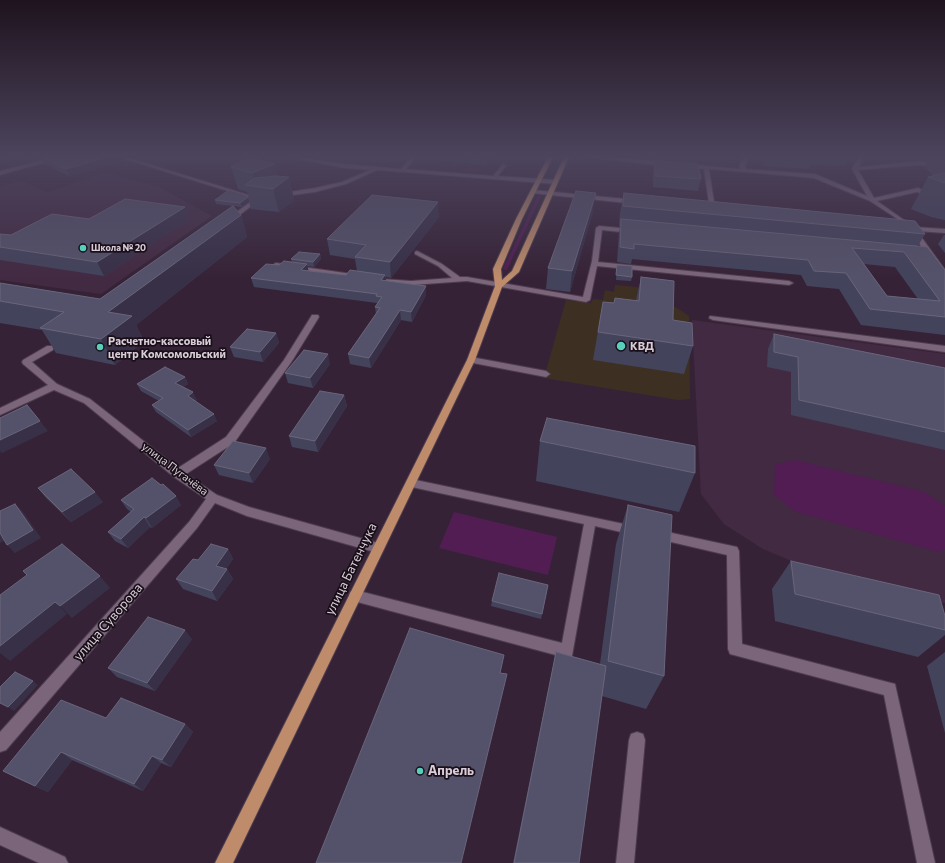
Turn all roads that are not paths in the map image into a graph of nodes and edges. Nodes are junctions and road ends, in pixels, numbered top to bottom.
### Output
1 (259, 197) edge
2 (531, 197) edge
3 (549, 197) edge
4 (588, 197) edge
5 (710, 197) edge
6 (865, 197) edge
7 (871, 197) edge
8 (885, 197) edge
9 (872, 200) junction
10 (642, 202) edge
11 (704, 208) edge
12 (712, 209) junction
13 (720, 210) edge
14 (222, 225) edge
15 (896, 226) edge
16 (912, 228) junction
17 (945, 231) edge
18 (638, 232) edge
19 (417, 253) dead end
20 (926, 259) edge
21 (934, 260) junction
22 (276, 264) edge
23 (595, 264) junction
24 (944, 272) edge
25 (459, 280) junction
26 (789, 283) dead end
27 (499, 286) junction
28 (315, 317) dead end
29 (713, 318) dead end
30 (50, 348) edge
31 (945, 349) edge
32 (471, 360) junction
33 (546, 374) dead end
34 (54, 386) junction
35 (0, 412) edge
36 (178, 474) junction
37 (410, 483) junction
38 (213, 498) junction
39 (590, 521) junction
40 (378, 548) junction
41 (355, 596) junction
42 (637, 740) dead end
43 (0, 744) edge
44 (0, 836) edge
45 (58, 863) edge
46 (224, 863) edge
47 (625, 863) edge
48 (926, 863) edge

1 - 14 street
2 - 27 main road, улица Батенчука
3 - 27 main road, улица Батенчука
4 - 10 street
5 - 12 street
6 - 9 street
7 - 9 street
8 - 9 street
9 - 16 street
11 - 12 street
12 - 13 street
15 - 16 street
16 - 17 street
16 - 21 street
18 - 23 street
19 - 25 street
20 - 21 street
21 - 24 street
22 - 25 street
23 - 26 street
23 - 27 street
25 - 27 street
27 - 32 main road, улица Батенчука
28 - 36 street
29 - 31 street
30 - 34 street, улица Пугачёва
32 - 33 street
32 - 37 main road, улица Батенчука
34 - 35 street
34 - 36 street, улица Пугачёва
36 - 38 street, улица Пугачёва
37 - 39 street
37 - 40 main road, улица Батенчука
38 - 40 street, улица Пугачёва
38 - 43 street, улица Суворова
39 - 41 street
39 - 48 street
40 - 41 main road, улица Батенчука
41 - 46 main road, улица Батенчука
42 - 47 street
44 - 45 street

